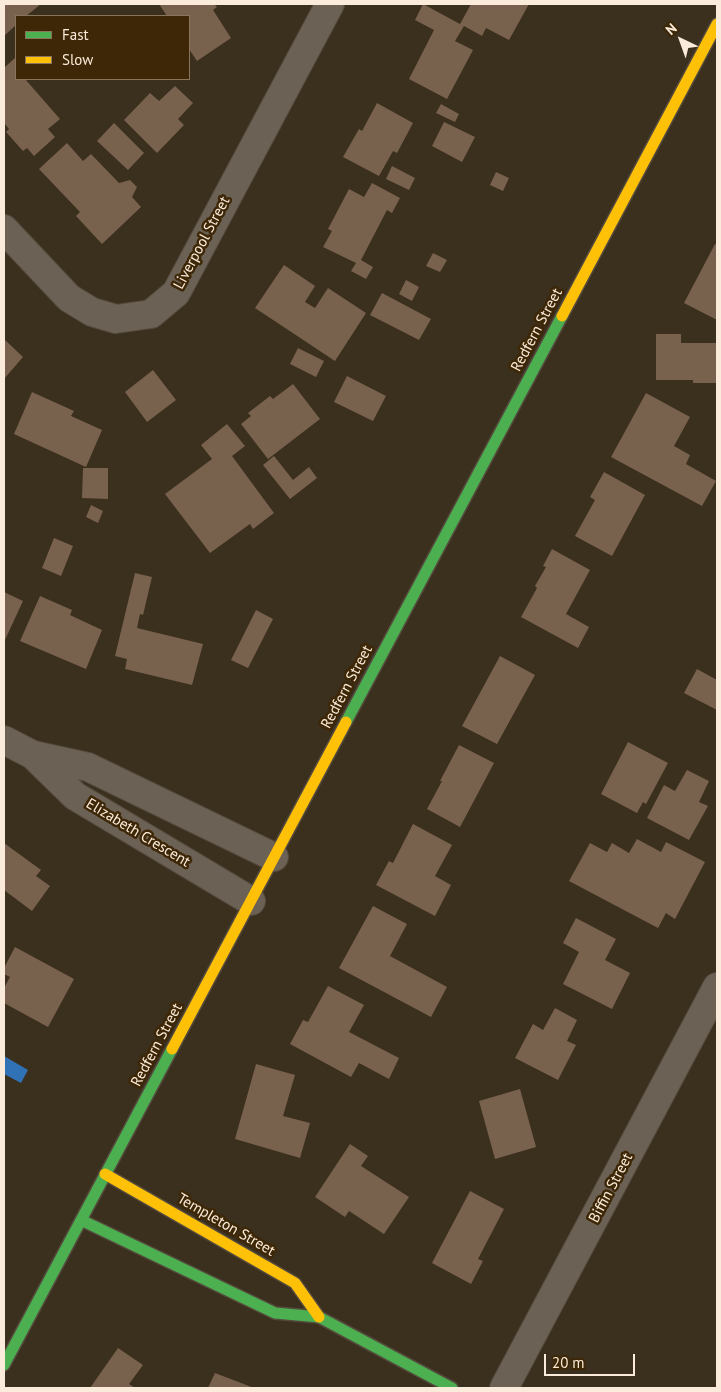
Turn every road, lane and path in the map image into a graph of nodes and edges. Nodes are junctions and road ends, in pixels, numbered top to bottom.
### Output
1 (330, 4) edge
2 (717, 24) edge
3 (4, 229) edge
4 (4, 740) edge
5 (33, 755) junction
6 (274, 857) junction
7 (251, 900) junction
8 (717, 987) edge
9 (105, 1174) junction
10 (81, 1220) junction
11 (319, 1317) junction
12 (4, 1365) edge
13 (452, 1388) edge
14 (504, 1388) edge

1 - 3 street, Liverpool Street
2 - 6 main road, Redfern Street
4 - 5 street, Elizabeth Crescent
5 - 6 street, Elizabeth Crescent
5 - 7 street, Elizabeth Crescent
6 - 7 main road, Redfern Street
7 - 9 main road, Redfern Street
8 - 14 street, Biffin Street
9 - 10 main road, Redfern Street
9 - 11 main road, Templeton Street
10 - 11 main road, Templeton Street
10 - 12 main road, Redfern Street
11 - 13 main road, Templeton Street

